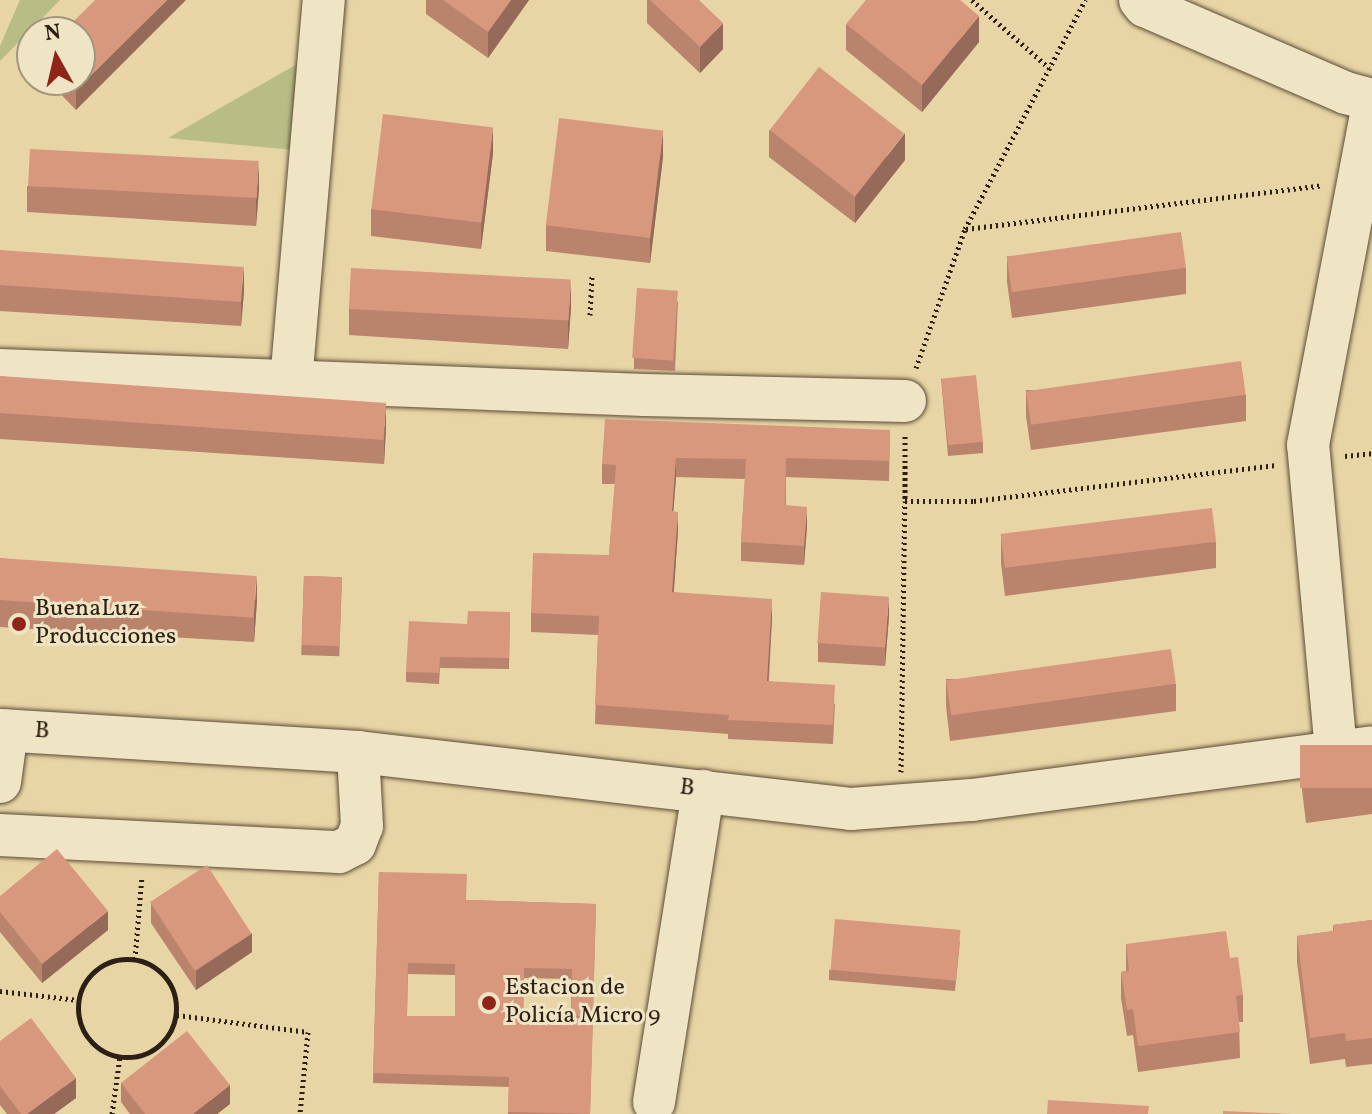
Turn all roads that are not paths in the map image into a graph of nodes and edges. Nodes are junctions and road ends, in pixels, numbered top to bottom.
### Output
1 (324, 0) edge
2 (1140, 0) edge
3 (1372, 100) edge
4 (1372, 109) edge
5 (0, 370) edge
6 (291, 382) junction
7 (905, 401) road end
8 (3, 730) edge
9 (1354, 749) edge
10 (358, 752) junction
11 (0, 782) edge
12 (703, 791) junction
13 (0, 835) edge
14 (654, 1102) dead end

1 - 6 street
2 - 3 street
4 - 9 street
5 - 6 street
6 - 7 street
8 - 10 street, B
8 - 11 street
9 - 12 street, B
10 - 12 street, B
10 - 13 street
12 - 14 street

